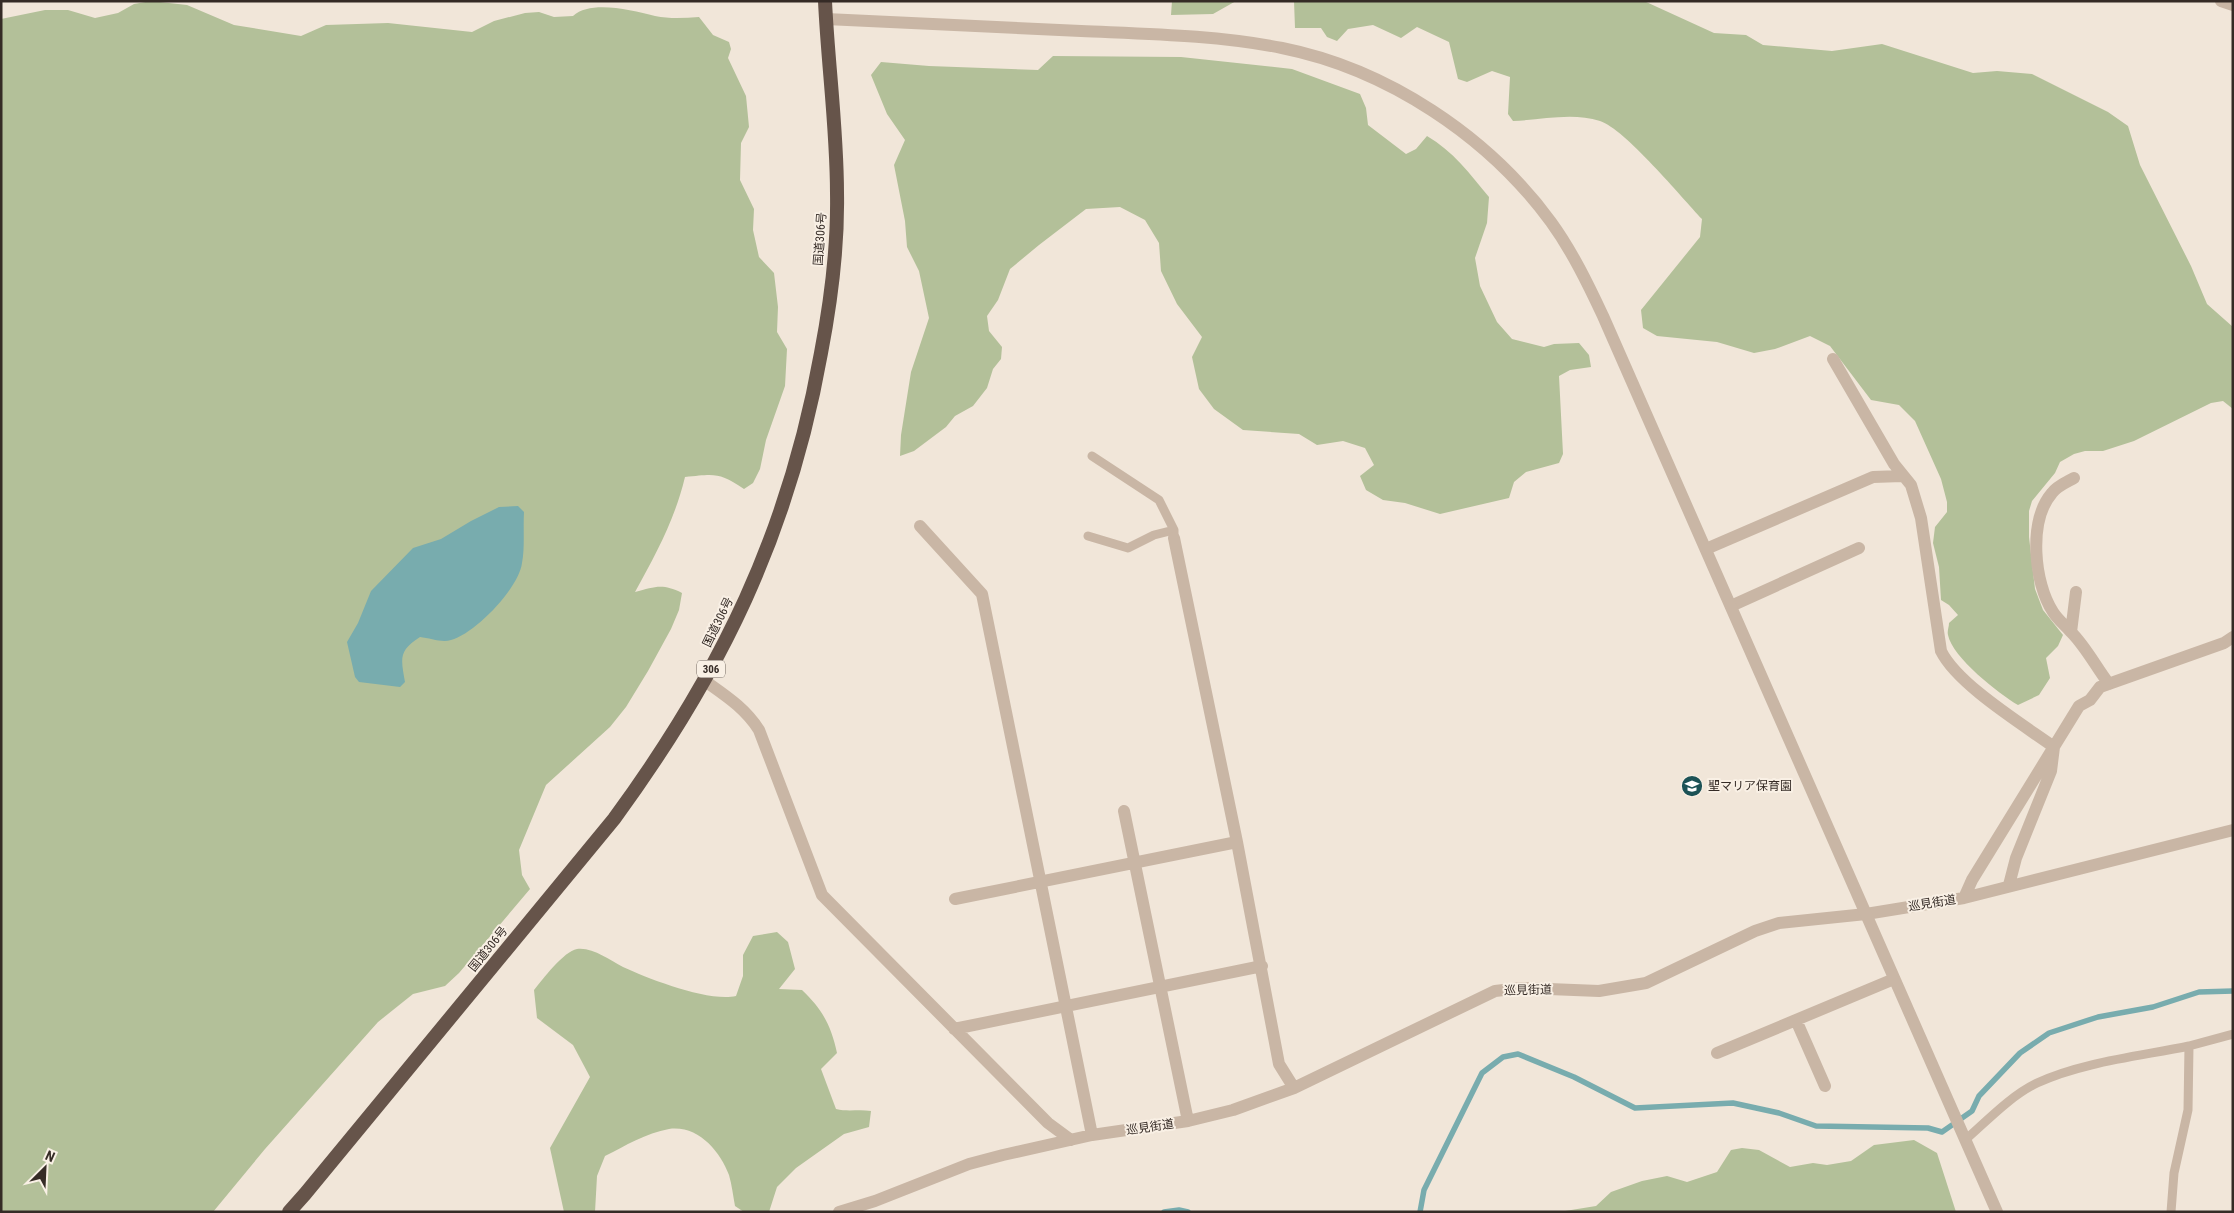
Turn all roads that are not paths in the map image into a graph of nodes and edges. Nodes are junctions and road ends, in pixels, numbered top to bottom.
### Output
1 (824, 1) edge
2 (2221, 1) edge
3 (2233, 5) edge
4 (826, 19) junction
5 (1833, 359) dead end
6 (1092, 456) dead end
7 (1902, 476) junction
8 (2074, 478) dead end
9 (920, 526) dead end
10 (1174, 534) junction
11 (1088, 536) dead end
12 (1859, 548) dead end
13 (1706, 550) junction
14 (2076, 592) dead end
15 (1731, 606) junction
16 (2071, 632) junction
17 (2233, 637) edge
18 (705, 681) junction
19 (2109, 684) junction
20 (2054, 747) junction
21 (1124, 811) dead end
22 (2233, 830) edge
23 (1237, 842) junction
24 (1136, 863) junction
25 (1040, 882) junction
26 (2009, 885) junction
27 (1964, 898) junction
28 (955, 899) dead end
29 (1866, 914) junction
30 (1262, 966) junction
31 (1894, 979) junction
32 (1161, 987) junction
33 (1066, 1006) junction
34 (1796, 1020) junction
35 (954, 1029) junction
36 (2233, 1034) edge
37 (2189, 1046) junction
38 (1717, 1053) dead end
39 (1825, 1086) dead end
40 (1294, 1088) junction
41 (1188, 1121) junction
42 (1092, 1135) junction
43 (1963, 1135) junction
44 (1071, 1140) junction
45 (289, 1212) edge
46 (839, 1212) edge
47 (1997, 1212) edge
48 (2171, 1212) edge

1 - 4 highway, 国道306号 / 306
2 - 3 street
4 - 13 street
4 - 18 highway, 国道306号 / 306
5 - 7 street
6 - 10 lane
7 - 13 street
7 - 20 street
8 - 16 street
9 - 25 street
10 - 11 lane
10 - 23 street
12 - 15 street
13 - 15 street
14 - 16 street
15 - 29 street
16 - 19 street
17 - 19 street
18 - 35 street
18 - 45 highway, 国道306号 / 306
19 - 20 street
20 - 26 street
20 - 27 street
21 - 24 street
22 - 26 street, 巡見街道
23 - 24 street
23 - 30 street
24 - 25 street
24 - 32 street
25 - 28 street
25 - 33 street
26 - 27 street, 巡見街道
27 - 29 street, 巡見街道
29 - 31 street
29 - 40 street, 巡見街道
30 - 32 street
30 - 40 street
31 - 34 street
31 - 43 street
32 - 33 street
32 - 41 street
33 - 35 street
33 - 42 street
34 - 38 street
34 - 39 street
35 - 44 street
36 - 37 lane
37 - 43 lane
37 - 48 lane
40 - 41 street, 巡見街道
41 - 42 street, 巡見街道
42 - 44 street, 巡見街道
43 - 47 street
44 - 46 street, 巡見街道

